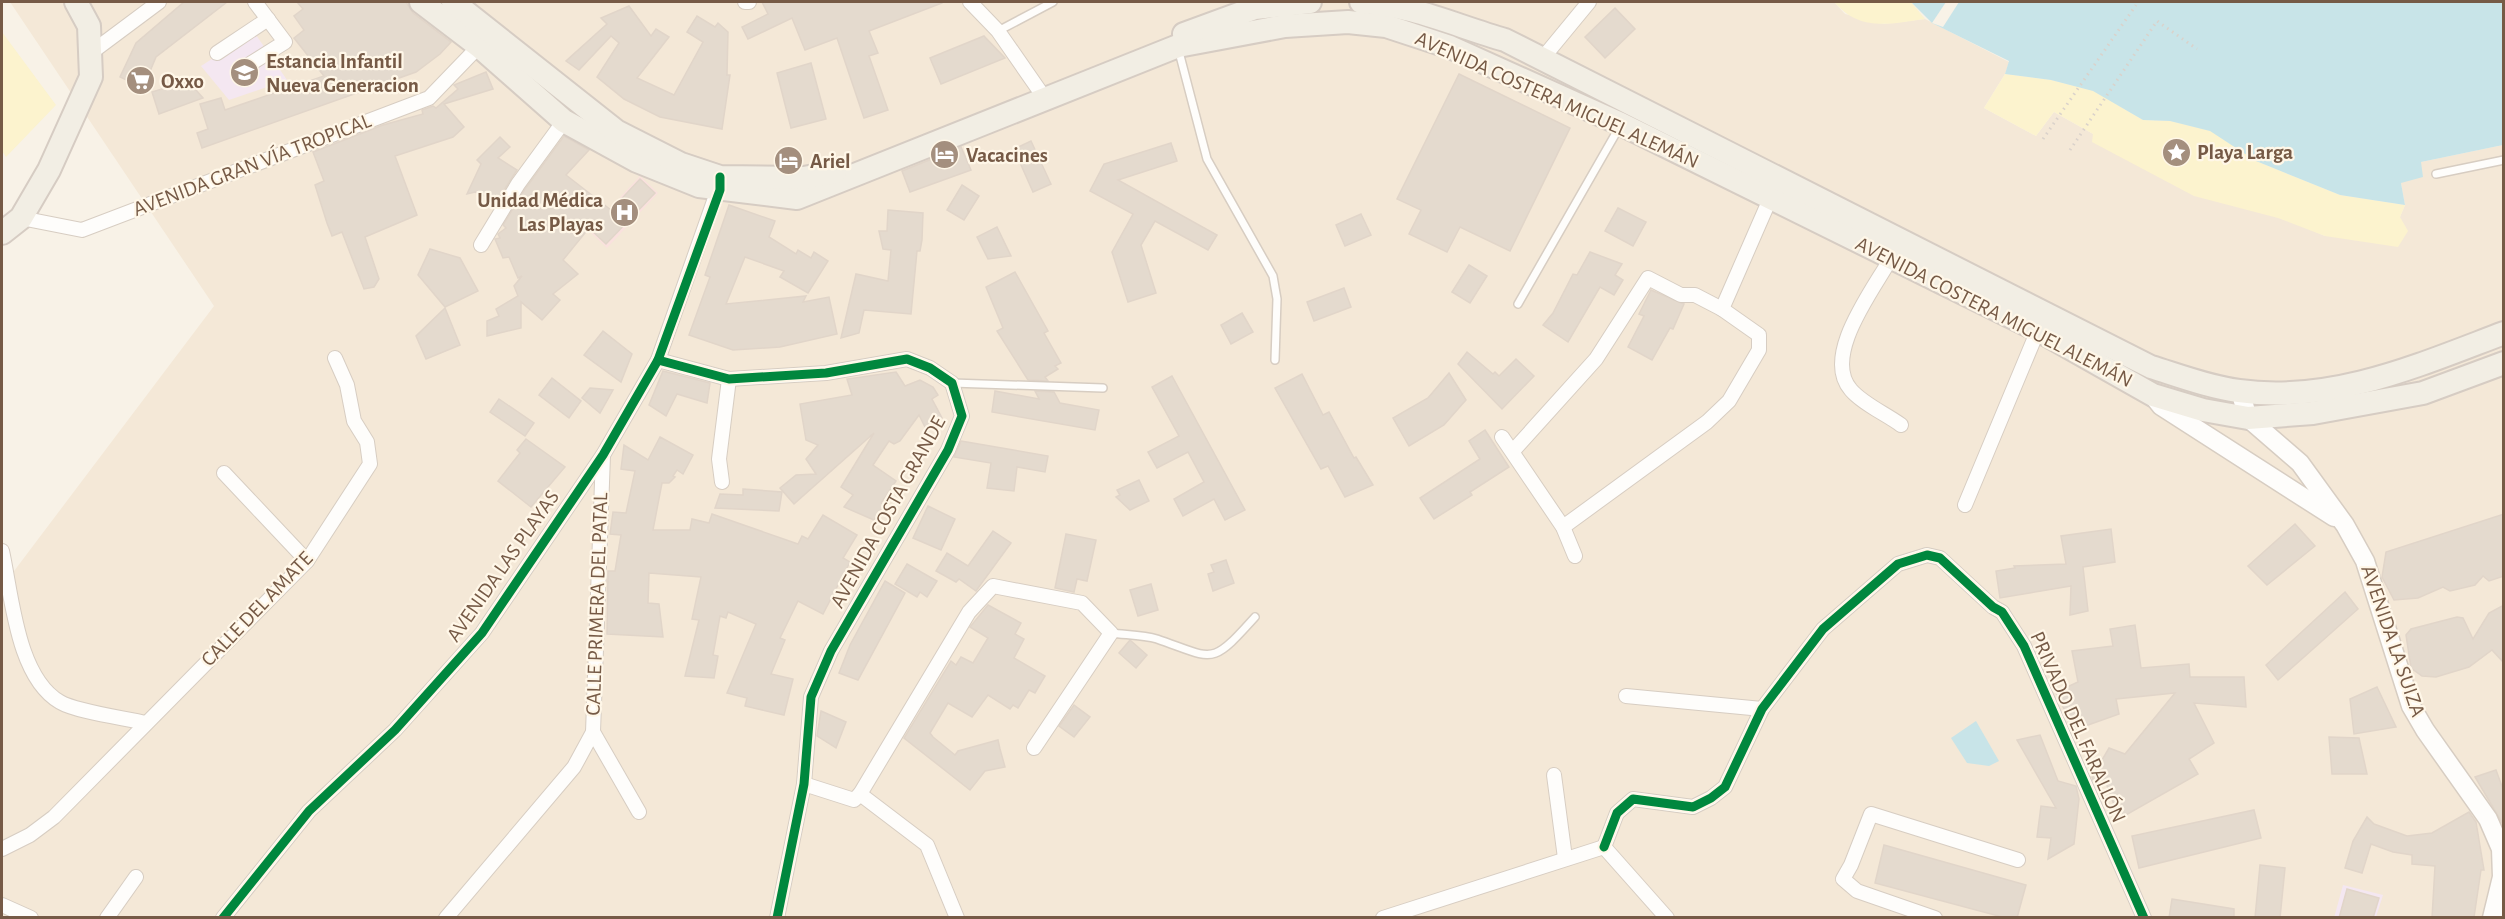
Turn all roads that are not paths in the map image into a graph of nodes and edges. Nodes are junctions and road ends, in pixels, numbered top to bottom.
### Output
1 (76, 2) edge
2 (159, 2) edge
3 (255, 2) edge
4 (421, 2) edge
5 (453, 2) edge
6 (970, 2) edge
7 (1053, 2) edge
8 (1310, 2) edge
9 (1361, 2) edge
10 (1589, 2) edge
11 (268, 19) junction
12 (998, 31) junction
13 (485, 39) junction
14 (1178, 46) junction
15 (92, 52) junction
16 (217, 53) dead end
17 (1542, 59) junction
18 (250, 64) dead end
19 (1043, 95) junction
20 (564, 121) junction
21 (1621, 124) junction
22 (2504, 160) edge
23 (2436, 174) dead end
24 (720, 183) junction
25 (1770, 199) junction
26 (21, 218) junction
27 (2, 233) edge
28 (481, 245) dead end
29 (1891, 258) junction
30 (1518, 303) dead end
31 (1722, 309) junction
32 (2038, 330) junction
33 (2504, 333) edge
34 (335, 358) dead end
35 (658, 360) junction
36 (1275, 360) dead end
37 (2504, 363) edge
38 (729, 379) junction
39 (952, 383) junction
40 (1103, 388) dead end
41 (2240, 391) junction
42 (2153, 395) junction
43 (2248, 418) junction
44 (1901, 425) dead end
45 (1502, 437) dead end
46 (1513, 451) junction
47 (603, 454) junction
48 (224, 473) dead end
49 (722, 482) dead end
50 (1965, 505) dead end
51 (2345, 525) junction
52 (1563, 526) junction
53 (2, 551) edge
54 (1575, 556) dead end
55 (307, 561) junction
56 (1255, 617) dead end
57 (1111, 633) junction
58 (1626, 696) dead end
59 (1762, 709) junction
60 (146, 723) junction
61 (592, 732) junction
62 (1034, 748) dead end
63 (1554, 775) dead end
64 (804, 784) junction
65 (860, 794) junction
66 (639, 812) dead end
67 (1604, 847) junction
68 (2, 849) edge
69 (1565, 858) junction
70 (2018, 860) dead end
71 (136, 877) dead end
72 (2, 905) edge
73 (31, 918) edge
74 (107, 918) edge
75 (223, 918) edge
76 (446, 918) edge
77 (777, 918) edge
78 (957, 918) edge
79 (1383, 918) edge
80 (1666, 918) edge
81 (1935, 918) edge
82 (2144, 918) edge
83 (2492, 918) edge

1 - 15 main road
2 - 15 street
3 - 11 street
4 - 13 main road, AVENIDA COSTERA MIGUEL ALEMÁN
5 - 13 main road, AVENIDA COSTERA MIGUEL ALEMÁN
6 - 12 street
7 - 12 lane
8 - 19 main road, AVENIDA COSTERA MIGUEL ALEMÁN
9 - 17 main road, AVENIDA COSTERA MIGUEL ALEMÁN
10 - 17 street
11 - 16 street
11 - 18 street
12 - 19 street
13 - 20 main road, AVENIDA COSTERA MIGUEL ALEMÁN
13 - 24 main road, AVENIDA COSTERA MIGUEL ALEMÁN
13 - 26 street, AVENIDA GRAN VÍA TROPICAL
14 - 19 main road, AVENIDA COSTERA MIGUEL ALEMÁN
14 - 21 main road, AVENIDA COSTERA MIGUEL ALEMÁN
14 - 36 lane
15 - 26 main road
17 - 41 main road, AVENIDA COSTERA MIGUEL ALEMÁN
19 - 24 main road, AVENIDA COSTERA MIGUEL ALEMÁN
20 - 24 main road, AVENIDA COSTERA MIGUEL ALEMÁN
20 - 28 street
21 - 25 main road, AVENIDA COSTERA MIGUEL ALEMÁN
21 - 30 lane
22 - 23 lane
24 - 35 street, AVENIDA LAS PLAYAS
25 - 29 main road, AVENIDA COSTERA MIGUEL ALEMÁN
25 - 31 street
26 - 27 main road
29 - 32 main road, AVENIDA COSTERA MIGUEL ALEMÁN
29 - 44 street
31 - 46 street
31 - 52 street
32 - 42 main road, AVENIDA COSTERA MIGUEL ALEMÁN
32 - 50 street
33 - 41 main road, AVENIDA COSTERA MIGUEL ALEMÁN
34 - 55 street, CALLE DEL AMATE
35 - 38 street
35 - 47 street, AVENIDA LAS PLAYAS
37 - 43 main road, AVENIDA COSTERA MIGUEL ALEMÁN
38 - 39 street
38 - 49 street
39 - 40 lane
39 - 64 street, AVENIDA COSTA GRANDE
41 - 43 street
42 - 43 main road, AVENIDA COSTERA MIGUEL ALEMÁN
42 - 51 street, AVENIDA LA SUIZA
43 - 51 street, AVENIDA LA SUIZA
45 - 46 street
46 - 52 street
47 - 61 street, CALLE PRIMERA DEL PATAL
47 - 75 street, AVENIDA LAS PLAYAS
48 - 55 street
51 - 83 street, AVENIDA LA SUIZA
52 - 54 street
53 - 60 street
55 - 60 street, CALLE DEL AMATE
56 - 57 lane
57 - 62 street
57 - 65 street
58 - 59 street
59 - 67 street, PRIVADO DEL FARALLÓN
59 - 82 street, PRIVADO DEL FARALLÓN
60 - 68 street, CALLE DEL AMATE
61 - 66 street
61 - 76 street, CALLE PRIMERA DEL PATAL
63 - 69 street
64 - 65 street
64 - 77 street, AVENIDA COSTA GRANDE
65 - 78 street
67 - 69 street
67 - 80 street
69 - 79 street
70 - 81 street
71 - 74 street
72 - 73 street

